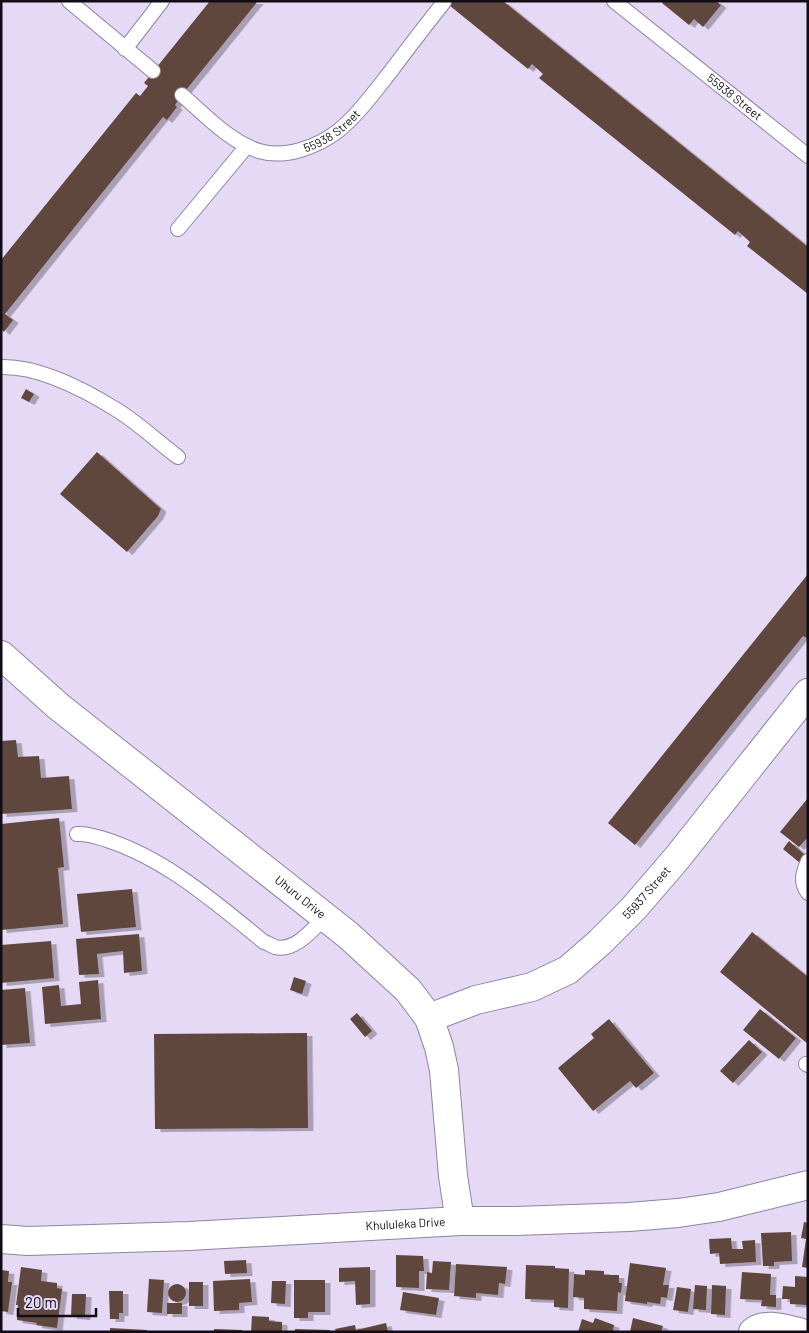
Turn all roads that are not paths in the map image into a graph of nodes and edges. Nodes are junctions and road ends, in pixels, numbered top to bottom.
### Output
1 (69, 1) edge
2 (162, 1) edge
3 (614, 1) edge
4 (444, 2) edge
5 (125, 49) junction
6 (153, 71) dead end
7 (182, 95) dead end
8 (247, 146) junction
9 (808, 156) edge
10 (178, 229) dead end
11 (1, 367) edge
12 (178, 457) dead end
13 (1, 655) edge
14 (808, 693) edge
15 (77, 834) dead end
16 (808, 861) edge
17 (808, 893) edge
18 (325, 917) junction
19 (429, 1018) junction
20 (808, 1185) edge
21 (460, 1221) junction
22 (1, 1239) edge
23 (753, 1332) edge
24 (799, 1332) edge

1 - 5 lane
2 - 5 lane
3 - 9 lane, 55938 Street
4 - 8 lane, 55938 Street
5 - 6 lane
7 - 8 lane, 55938 Street
8 - 10 lane
11 - 12 lane
13 - 18 street, Uhuru Drive
14 - 19 street, 55937 Street
15 - 18 lane
16 - 17 lane
18 - 19 street, Uhuru Drive
19 - 21 street, Uhuru Drive
20 - 21 street, Khululeka Drive
21 - 22 street, Khululeka Drive
23 - 24 street

